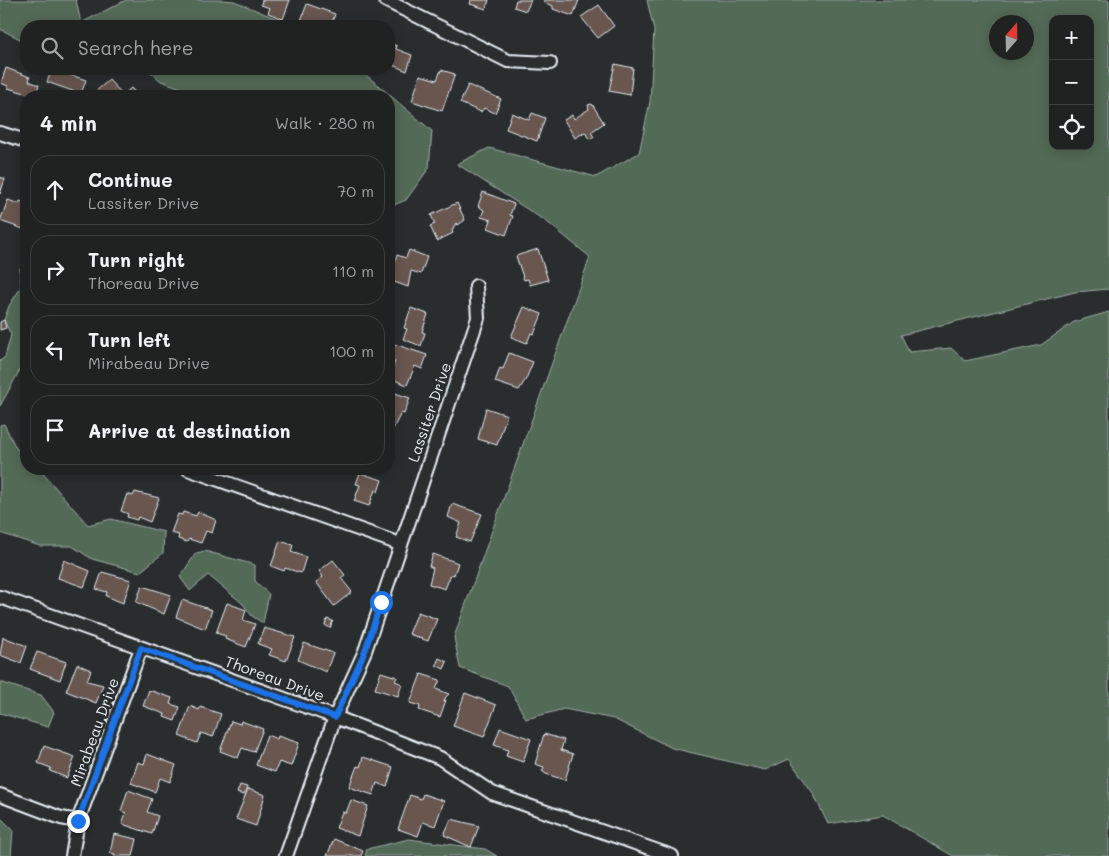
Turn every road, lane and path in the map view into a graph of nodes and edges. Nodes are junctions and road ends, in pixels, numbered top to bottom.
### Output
1 (385, 0) edge
2 (550, 63) dead end
3 (0, 133) edge
4 (20, 139) edge
5 (476, 286) dead end
6 (205, 475) edge
7 (400, 544) junction
8 (0, 598) edge
9 (141, 648) junction
10 (335, 717) junction
11 (0, 795) edge
12 (78, 821) junction
13 (72, 856) edge
14 (286, 856) edge
15 (672, 856) edge

1 - 2 street
3 - 4 street
5 - 7 street, Lassiter Drive
6 - 7 street
7 - 10 street, Lassiter Drive
8 - 9 street, Thoreau Drive
9 - 10 street, Thoreau Drive
9 - 12 street, Mirabeau Drive
10 - 14 street, Lassiter Drive
10 - 15 street, Thoreau Drive
11 - 12 street
12 - 13 street, Mirabeau Drive

